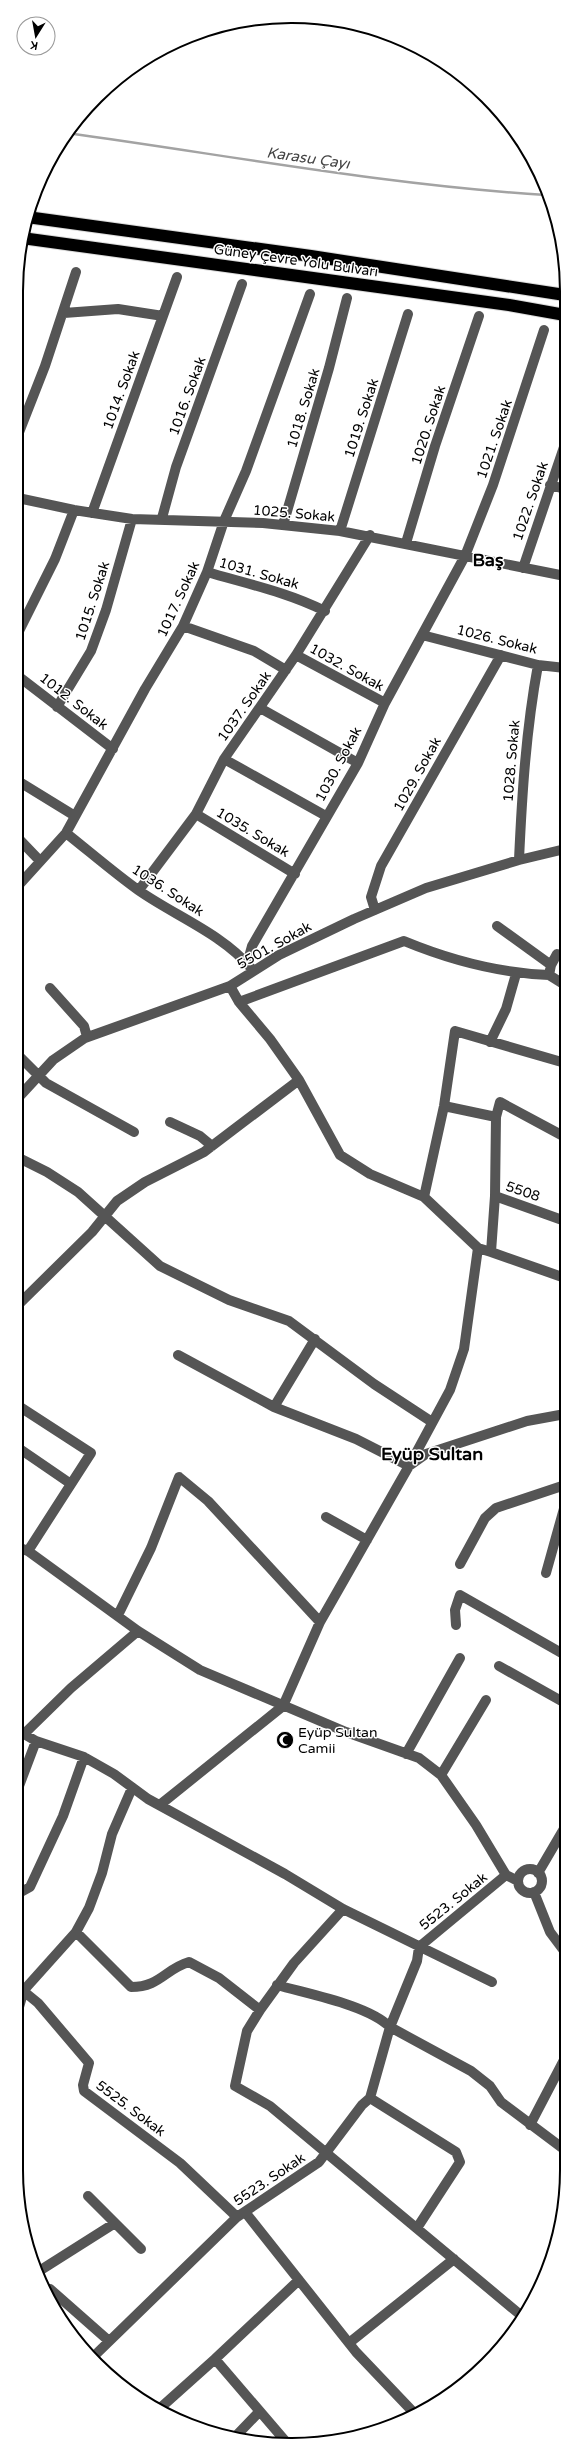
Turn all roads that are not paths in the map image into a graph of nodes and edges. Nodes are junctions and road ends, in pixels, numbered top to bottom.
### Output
1 (33, 218) edge
2 (28, 239) edge
3 (76, 272) dead end
4 (177, 277) dead end
5 (242, 284) dead end
6 (310, 294) dead end
7 (560, 294) edge
8 (347, 298) dead end
9 (64, 313) junction
10 (408, 314) dead end
11 (560, 314) edge
12 (163, 316) junction
13 (479, 316) dead end
14 (544, 330) dead end
15 (23, 422) edge
16 (560, 458) edge
17 (550, 485) junction
18 (560, 488) edge
19 (23, 499) edge
20 (74, 510) junction
21 (92, 513) junction
22 (162, 518) junction
23 (132, 519) junction
24 (224, 521) junction
25 (282, 525) junction
26 (340, 531) junction
27 (370, 535) junction
28 (406, 543) junction
29 (465, 556) junction
30 (523, 568) junction
31 (207, 572) junction
32 (560, 575) edge
33 (325, 611) junction
34 (23, 623) edge
35 (183, 626) junction
36 (422, 635) junction
37 (296, 655) junction
38 (501, 655) junction
39 (538, 665) junction
40 (560, 667) edge
41 (286, 670) junction
42 (23, 680) edge
43 (385, 703) junction
44 (57, 707) junction
45 (260, 708) junction
46 (113, 749) junction
47 (224, 759) junction
48 (358, 763) junction
49 (23, 784) edge
50 (196, 814) junction
51 (75, 816) junction
52 (326, 816) junction
53 (66, 833) junction
54 (23, 843) edge
55 (560, 850) edge
56 (519, 860) junction
57 (40, 861) junction
58 (295, 874) junction
59 (23, 880) edge
60 (139, 890) junction
61 (375, 910) junction
62 (497, 926) dead end
63 (560, 955) edge
64 (250, 967) junction
65 (550, 970) junction
66 (516, 974) junction
67 (560, 979) edge
68 (230, 986) junction
69 (50, 988) dead end
70 (239, 1002) junction
71 (88, 1037) junction
72 (490, 1042) junction
73 (23, 1060) edge
74 (560, 1062) edge
75 (38, 1076) junction
76 (299, 1080) junction
77 (23, 1092) edge
78 (444, 1106) junction
79 (496, 1117) junction
80 (170, 1122) dead end
81 (134, 1132) dead end
82 (560, 1134) edge
83 (212, 1146) junction
84 (23, 1160) edge
85 (495, 1196) junction
86 (424, 1197) junction
87 (106, 1215) junction
88 (560, 1219) edge
89 (478, 1248) junction
90 (491, 1252) junction
91 (560, 1276) edge
92 (23, 1300) edge
93 (315, 1339) junction
94 (178, 1355) dead end
95 (274, 1408) junction
96 (23, 1410) edge
97 (560, 1415) edge
98 (432, 1422) junction
99 (23, 1451) edge
100 (409, 1466) junction
101 (71, 1484) junction
102 (560, 1486) edge
103 (326, 1517) dead end
104 (560, 1523) edge
105 (367, 1540) junction
106 (23, 1549) edge
107 (28, 1551) junction
108 (460, 1564) dead end
109 (546, 1573) dead end
110 (118, 1615) junction
111 (320, 1622) junction
112 (456, 1625) dead end
113 (138, 1631) junction
114 (560, 1652) edge
115 (460, 1658) dead end
116 (499, 1666) dead end
117 (486, 1700) dead end
118 (560, 1700) edge
119 (283, 1706) junction
120 (23, 1731) edge
121 (23, 1735) edge
122 (36, 1741) junction
123 (406, 1754) junction
124 (84, 1757) junction
125 (23, 1775) edge
126 (441, 1775) junction
127 (132, 1788) junction
128 (161, 1804) junction
129 (560, 1836) edge
130 (538, 1873) junction
131 (506, 1875) junction
132 (518, 1881) junction
133 (23, 1891) edge
134 (534, 1892) junction
135 (343, 1909) junction
136 (76, 1932) junction
137 (560, 1945) edge
138 (419, 1947) junction
139 (492, 1982) dead end
140 (23, 1984) edge
141 (277, 1985) junction
142 (23, 1990) edge
143 (260, 2010) junction
144 (390, 2027) junction
145 (560, 2068) edge
146 (370, 2098) junction
147 (530, 2125) junction
148 (560, 2146) edge
149 (326, 2152) junction
150 (88, 2196) dead end
151 (241, 2214) junction
152 (115, 2223) junction
153 (417, 2228) junction
154 (141, 2249) dead end
155 (454, 2259) junction
156 (42, 2269) edge
157 (299, 2280) junction
158 (53, 2291) edge
159 (518, 2313) edge
160 (109, 2341) junction
161 (349, 2343) junction
162 (96, 2354) edge
163 (215, 2359) junction
164 (163, 2405) edge
165 (408, 2411) edge
166 (259, 2412) junction
167 (239, 2433) edge
168 (282, 2437) edge

1 - 7 highway, Güney Çevre Yolu Bulvarı
2 - 11 highway, Güney Çevre Yolu Bulvarı
3 - 9 street
4 - 12 street, 1014. Sokak
5 - 22 street, 1016. Sokak
6 - 24 street, 1017. Sokak
8 - 25 street, 1018. Sokak
9 - 12 street
9 - 15 street
10 - 26 street, 1019. Sokak
12 - 21 street, 1014. Sokak
13 - 28 street, 1020. Sokak
14 - 29 street, 1021. Sokak
16 - 17 street, 1022. Sokak
17 - 18 street
17 - 30 street, 1022. Sokak
19 - 20 street, 1025. Sokak
20 - 21 street, 1025. Sokak
20 - 34 street
21 - 23 street, 1025. Sokak
22 - 23 street, 1025. Sokak
22 - 24 street, 1025. Sokak
23 - 44 street, 1015. Sokak
24 - 25 street, 1025. Sokak
24 - 31 street, 1017. Sokak
25 - 26 street, 1025. Sokak
26 - 27 street, 1025. Sokak
27 - 28 street, 1025. Sokak
27 - 33 street, 1037. Sokak
28 - 29 street, 1025. Sokak
29 - 30 street, 1025. Sokak
29 - 36 street, 1030. Sokak
30 - 32 street, 1025. Sokak
31 - 33 street, 1031. Sokak
31 - 35 street, 1017. Sokak
33 - 37 street, 1037. Sokak
35 - 41 street
35 - 46 street, 1017. Sokak
36 - 38 street, 1026. Sokak
36 - 43 street, 1030. Sokak
37 - 41 street, 1037. Sokak
37 - 43 street, 1032. Sokak
38 - 39 street, 1026. Sokak
38 - 61 street, 1029. Sokak
39 - 40 street, 1026. Sokak
39 - 56 street, 1028. Sokak
41 - 45 street, 1037. Sokak
42 - 44 street, 1012. Sokak
43 - 48 street, 1030. Sokak
44 - 46 street, 1012. Sokak
45 - 47 street, 1037. Sokak
45 - 48 street
46 - 51 street, 1017. Sokak
47 - 50 street, 1037. Sokak
47 - 52 street
48 - 52 street, 1030. Sokak
49 - 51 street
50 - 58 street, 1035. Sokak
50 - 60 street, 1037. Sokak
51 - 53 street, 1017. Sokak
52 - 58 street, 1030. Sokak
53 - 57 street, 1017. Sokak
53 - 60 street, 1036. Sokak
54 - 57 street
55 - 56 street, 5501. Sokak
56 - 61 street, 5501. Sokak
57 - 59 street, 1017. Sokak
58 - 64 street, 1030. Sokak
60 - 64 street, 1036. Sokak
61 - 64 street, 5501. Sokak
62 - 65 street
63 - 65 street
64 - 68 street, 5501. Sokak
65 - 66 street
65 - 67 street
66 - 70 street
66 - 72 street
68 - 70 street
68 - 71 street, 5501. Sokak
69 - 71 street
70 - 76 street
71 - 75 street, 5501. Sokak
72 - 74 street
72 - 78 street
73 - 75 street
75 - 77 street, 5501. Sokak
75 - 81 street
76 - 83 street
76 - 86 street
78 - 79 street
78 - 86 street
79 - 82 street
79 - 85 street
80 - 83 street
83 - 87 street
84 - 87 street
85 - 88 street, 5508
85 - 90 street
86 - 89 street
87 - 92 street
87 - 93 street
89 - 90 street
89 - 98 street
90 - 91 street
93 - 95 street
93 - 98 street
94 - 95 street
95 - 100 street
96 - 101 street
97 - 100 street
98 - 100 street
99 - 101 street
100 - 105 street
101 - 107 street
102 - 108 street
103 - 105 street
104 - 109 street
105 - 111 street
106 - 107 street
107 - 110 street
110 - 111 street
110 - 113 street
111 - 119 street
112 - 114 street
113 - 119 street
113 - 120 street
115 - 123 street
116 - 118 street
117 - 126 street
119 - 123 street
119 - 128 street
121 - 122 street
122 - 124 street
122 - 125 street
123 - 126 street
124 - 127 street
124 - 133 street
126 - 131 street
127 - 128 street
127 - 136 street
128 - 135 street
129 - 130 street
130 - 132 street
130 - 134 street
131 - 132 street, 5523. Sokak
131 - 138 street, 5523. Sokak
132 - 134 street
134 - 137 street
135 - 138 street
135 - 141 street
136 - 140 street
136 - 143 street
138 - 139 street
138 - 144 street, 5523. Sokak
141 - 143 street
141 - 144 street
142 - 151 street, 5525. Sokak
143 - 149 street
144 - 146 street, 5523. Sokak
144 - 147 street
145 - 147 street
146 - 149 street, 5523. Sokak
146 - 153 street
147 - 148 street
149 - 151 street, 5523. Sokak
149 - 153 street
150 - 152 street
151 - 157 street
151 - 160 street, 5523. Sokak
152 - 154 street
152 - 156 street
153 - 155 street
155 - 159 street
155 - 161 street
157 - 161 street
157 - 163 street
158 - 160 street
160 - 162 street, 5523. Sokak
161 - 165 street
163 - 164 street
163 - 166 street
166 - 167 street
166 - 168 street

